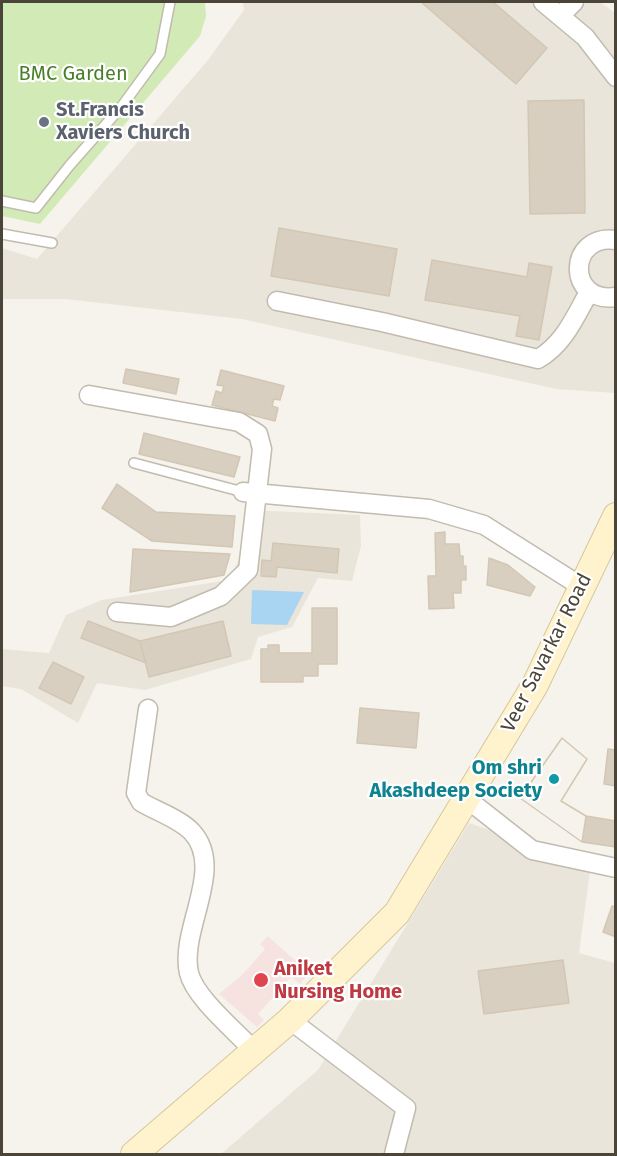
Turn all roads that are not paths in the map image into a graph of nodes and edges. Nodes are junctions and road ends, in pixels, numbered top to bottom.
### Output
1 (170, 2) edge
2 (543, 2) edge
3 (574, 2) edge
4 (560, 16) junction
5 (615, 77) edge
6 (2, 201) edge
7 (2, 234) edge
8 (615, 239) edge
9 (52, 243) dead end
10 (589, 292) junction
11 (615, 297) edge
12 (277, 301) dead end
13 (89, 395) dead end
14 (134, 464) dead end
15 (249, 493) junction
16 (615, 516) edge
17 (582, 586) junction
18 (117, 612) dead end
19 (148, 709) dead end
20 (466, 799) junction
21 (615, 868) edge
22 (290, 1020) junction
23 (253, 1050) junction
24 (134, 1155) edge
25 (394, 1155) edge

1 - 6 lane
2 - 4 street
3 - 4 street
4 - 5 street
7 - 9 lane
8 - 10 street
10 - 11 street
10 - 12 street
13 - 15 street
14 - 15 lane
15 - 17 street
15 - 18 street
16 - 17 street, Veer Savarkar Road
17 - 20 street, Veer Savarkar Road
19 - 23 street
20 - 21 street
20 - 22 street, Veer Savarkar Road
22 - 23 street, Veer Savarkar Road
22 - 25 street
23 - 24 street, Veer Savarkar Road

